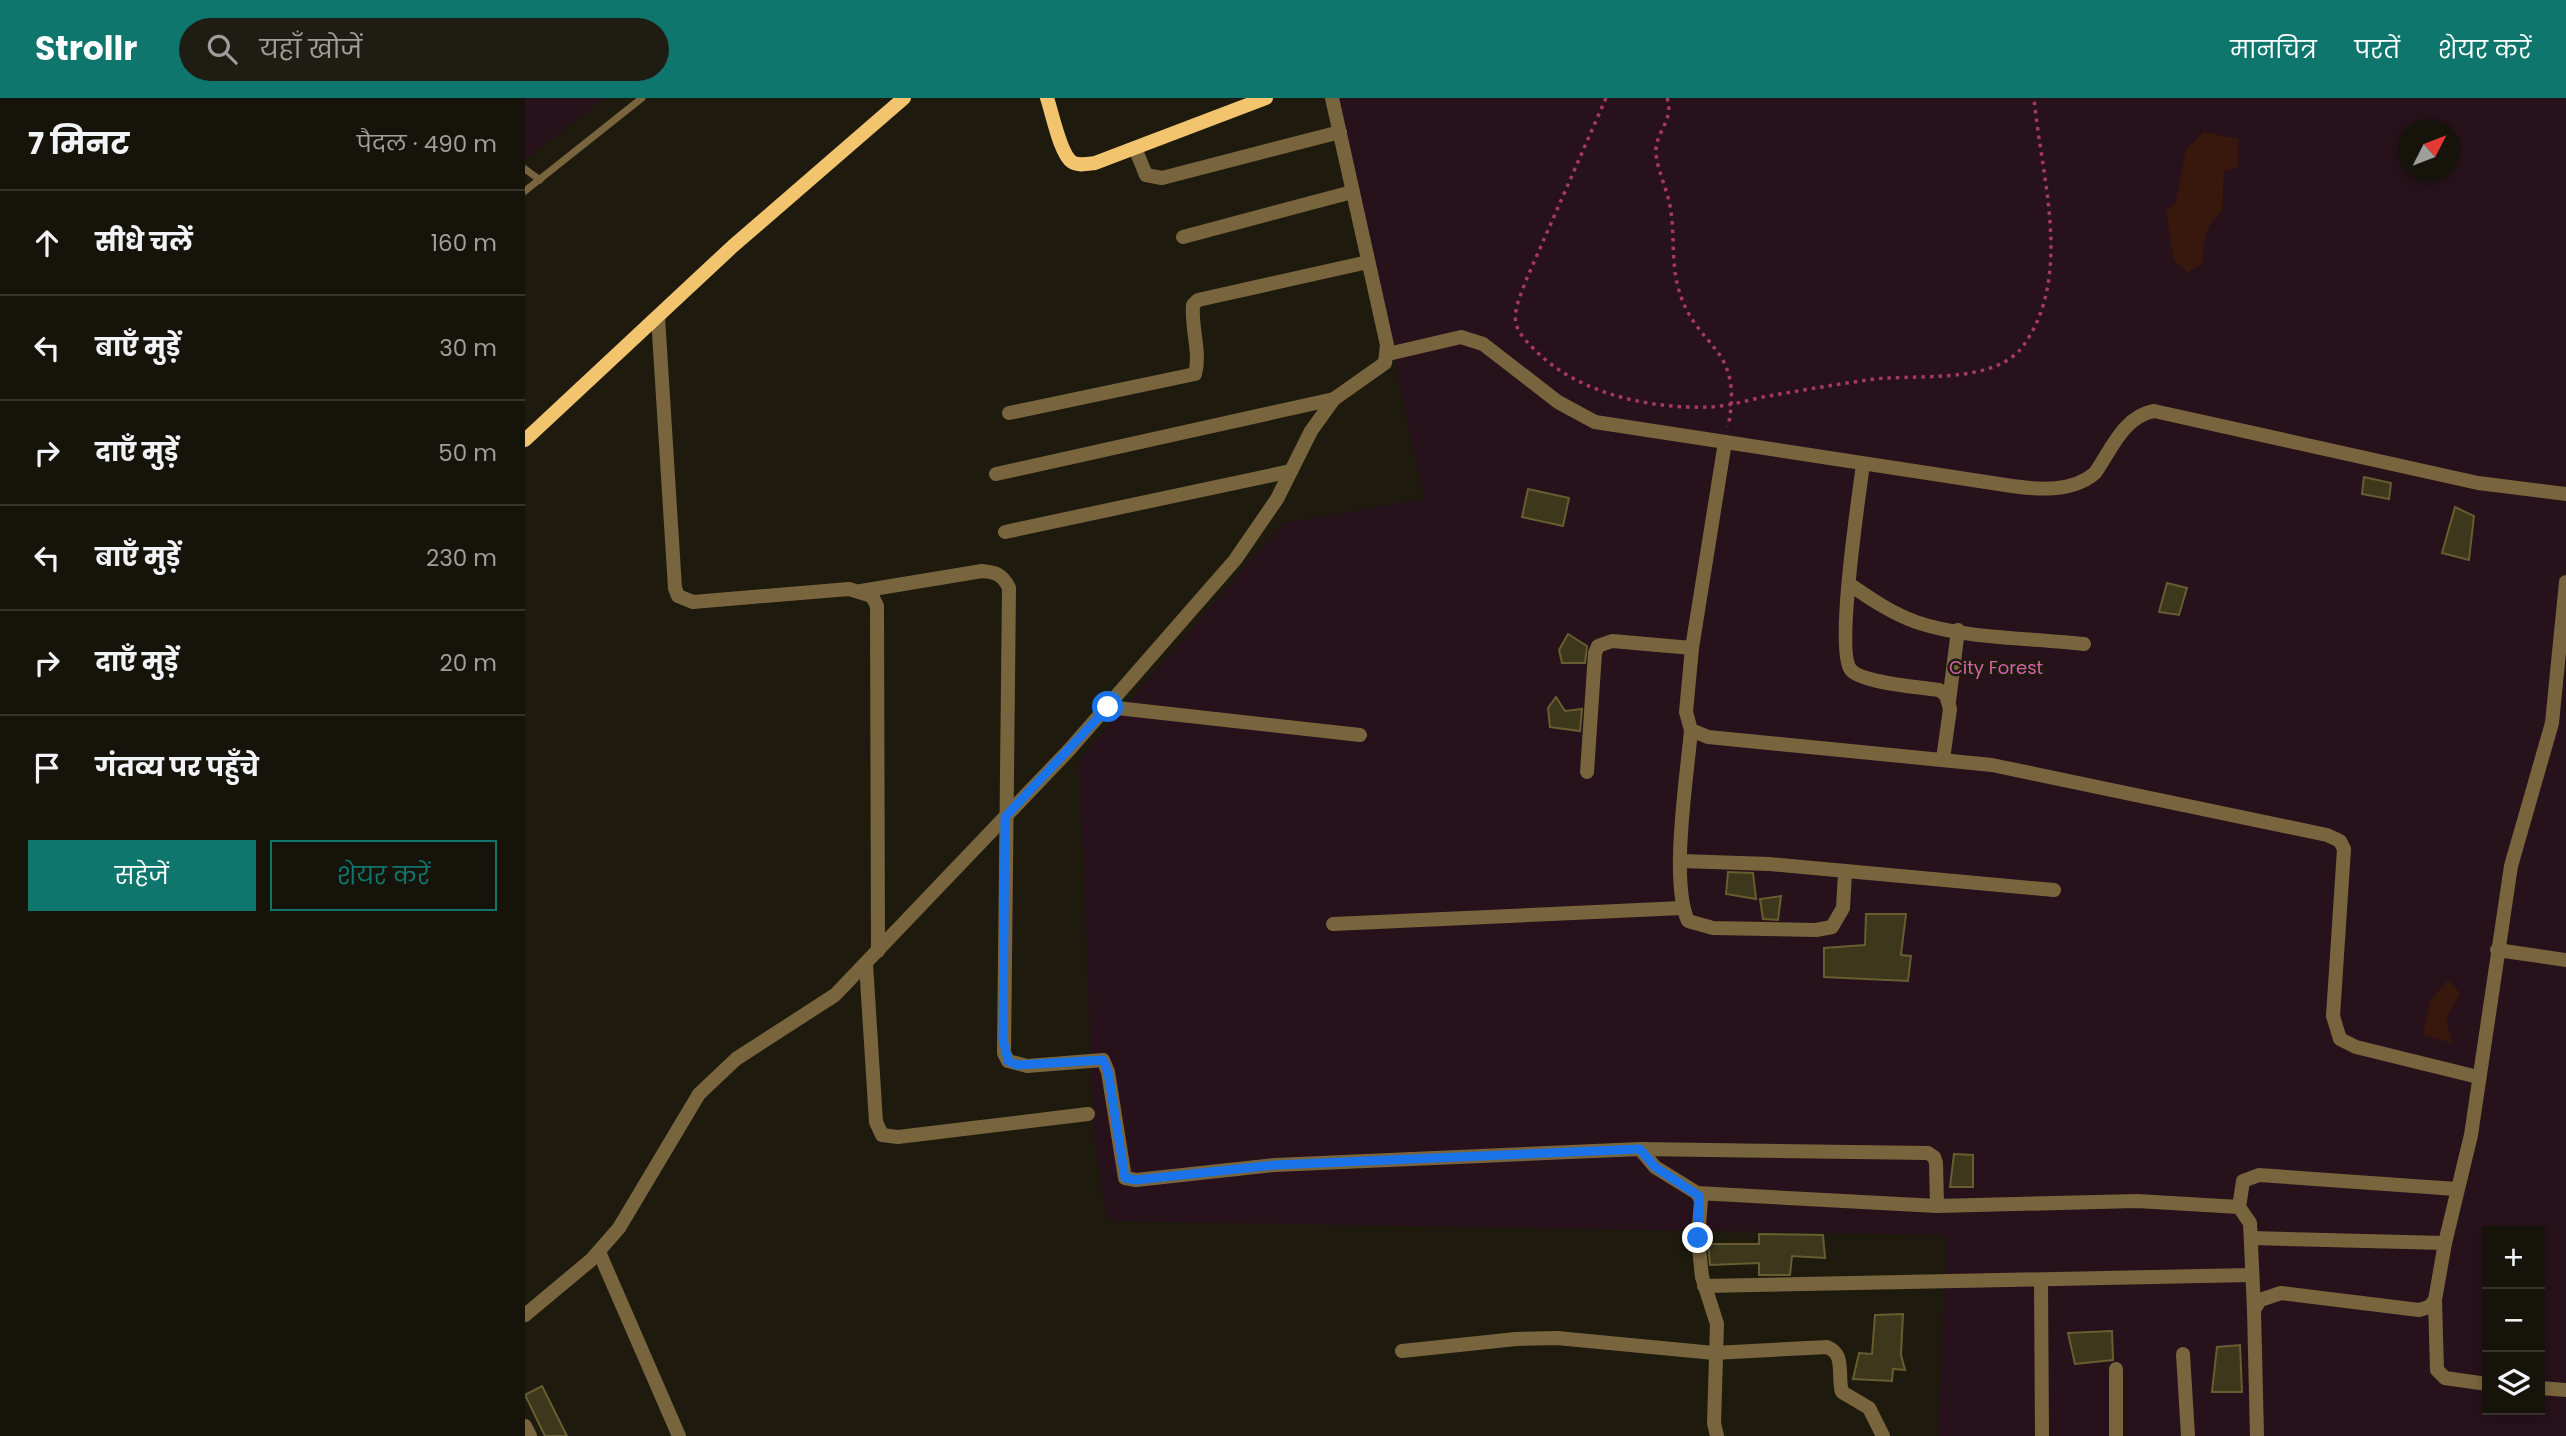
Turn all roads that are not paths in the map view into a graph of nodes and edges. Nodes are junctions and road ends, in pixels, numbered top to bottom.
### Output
1 (642, 98) edge
2 (904, 98) edge
3 (1047, 98) edge
4 (1266, 98) edge
5 (1332, 98) edge
6 (1340, 132) junction
7 (1135, 148) junction
8 (525, 169) edge
9 (540, 180) junction
10 (525, 191) edge
11 (1352, 192) junction
12 (1182, 237) dead end
13 (1368, 262) junction
14 (658, 317) junction
15 (1388, 354) junction
16 (1334, 399) junction
17 (1009, 413) dead end
18 (1727, 435) junction
19 (525, 440) edge
20 (1863, 464) junction
21 (1291, 471) junction
22 (996, 474) dead end
23 (2566, 494) edge
24 (1005, 532) dead end
25 (2566, 582) edge
26 (1849, 584) junction
27 (861, 591) junction
28 (1958, 630) junction
29 (2084, 644) dead end
30 (1692, 648) junction
31 (1949, 701) junction
32 (1108, 707) junction
33 (1691, 730) junction
34 (1360, 735) dead end
35 (1943, 759) junction
36 (1587, 772) dead end
37 (1005, 817) junction
38 (1682, 861) junction
39 (1845, 873) junction
40 (2054, 890) dead end
41 (1682, 908) junction
42 (1332, 924) dead end
43 (2497, 950) junction
44 (878, 951) junction
45 (2566, 960) edge
46 (866, 964) junction
47 (2478, 1077) junction
48 (1089, 1114) dead end
49 (1640, 1149) junction
50 (2456, 1189) junction
51 (1697, 1193) junction
52 (1937, 1206) junction
53 (2239, 1207) junction
54 (2251, 1238) junction
55 (2445, 1243) junction
56 (599, 1252) junction
57 (2252, 1275) junction
58 (2041, 1280) junction
59 (1705, 1286) junction
60 (2435, 1300) junction
61 (2254, 1310) junction
62 (525, 1315) edge
63 (1402, 1351) dead end
64 (1714, 1353) junction
65 (2183, 1354) dead end
66 (2116, 1369) dead end
67 (2482, 1383) edge
68 (2545, 1388) edge
69 (2566, 1390) edge
70 (525, 1426) edge
71 (530, 1436) edge
72 (679, 1436) edge
73 (1717, 1436) edge
74 (1883, 1436) edge
75 (2042, 1436) edge
76 (2116, 1436) edge
77 (2188, 1436) edge
78 (2257, 1436) edge

1 - 9 lane
2 - 14 street
3 - 7 street
4 - 7 street
5 - 6 street
6 - 7 street
6 - 11 street
8 - 9 lane
9 - 10 lane
11 - 12 street
11 - 13 street
13 - 15 street
13 - 17 street
14 - 19 street
14 - 27 street
15 - 16 street
15 - 18 street
16 - 21 street
16 - 22 street
18 - 20 street
18 - 30 street
20 - 23 street
20 - 26 street
21 - 24 street
21 - 32 street
25 - 43 street
26 - 28 street
26 - 31 street
27 - 37 street
27 - 44 street
28 - 29 street
28 - 31 street
30 - 33 street
30 - 36 street
31 - 35 street
32 - 34 street
32 - 37 street
33 - 35 street
33 - 38 street
35 - 47 street
37 - 44 street
37 - 49 street
38 - 39 street
38 - 41 street
39 - 40 street
39 - 41 street
41 - 42 street
43 - 45 street
43 - 47 street
44 - 46 street
46 - 48 street
46 - 56 street
47 - 50 street
49 - 51 street
49 - 52 street
50 - 53 street
50 - 55 street
51 - 52 street
51 - 59 street
52 - 53 street
53 - 54 street
54 - 55 street
54 - 57 street
55 - 60 street
56 - 62 street
56 - 72 street
57 - 58 street
57 - 61 street
58 - 59 street
58 - 75 street
59 - 64 street
60 - 61 street
60 - 67 street
61 - 78 street
63 - 64 street
64 - 73 street
64 - 74 street
65 - 77 street
66 - 76 street
68 - 69 street
70 - 71 street

